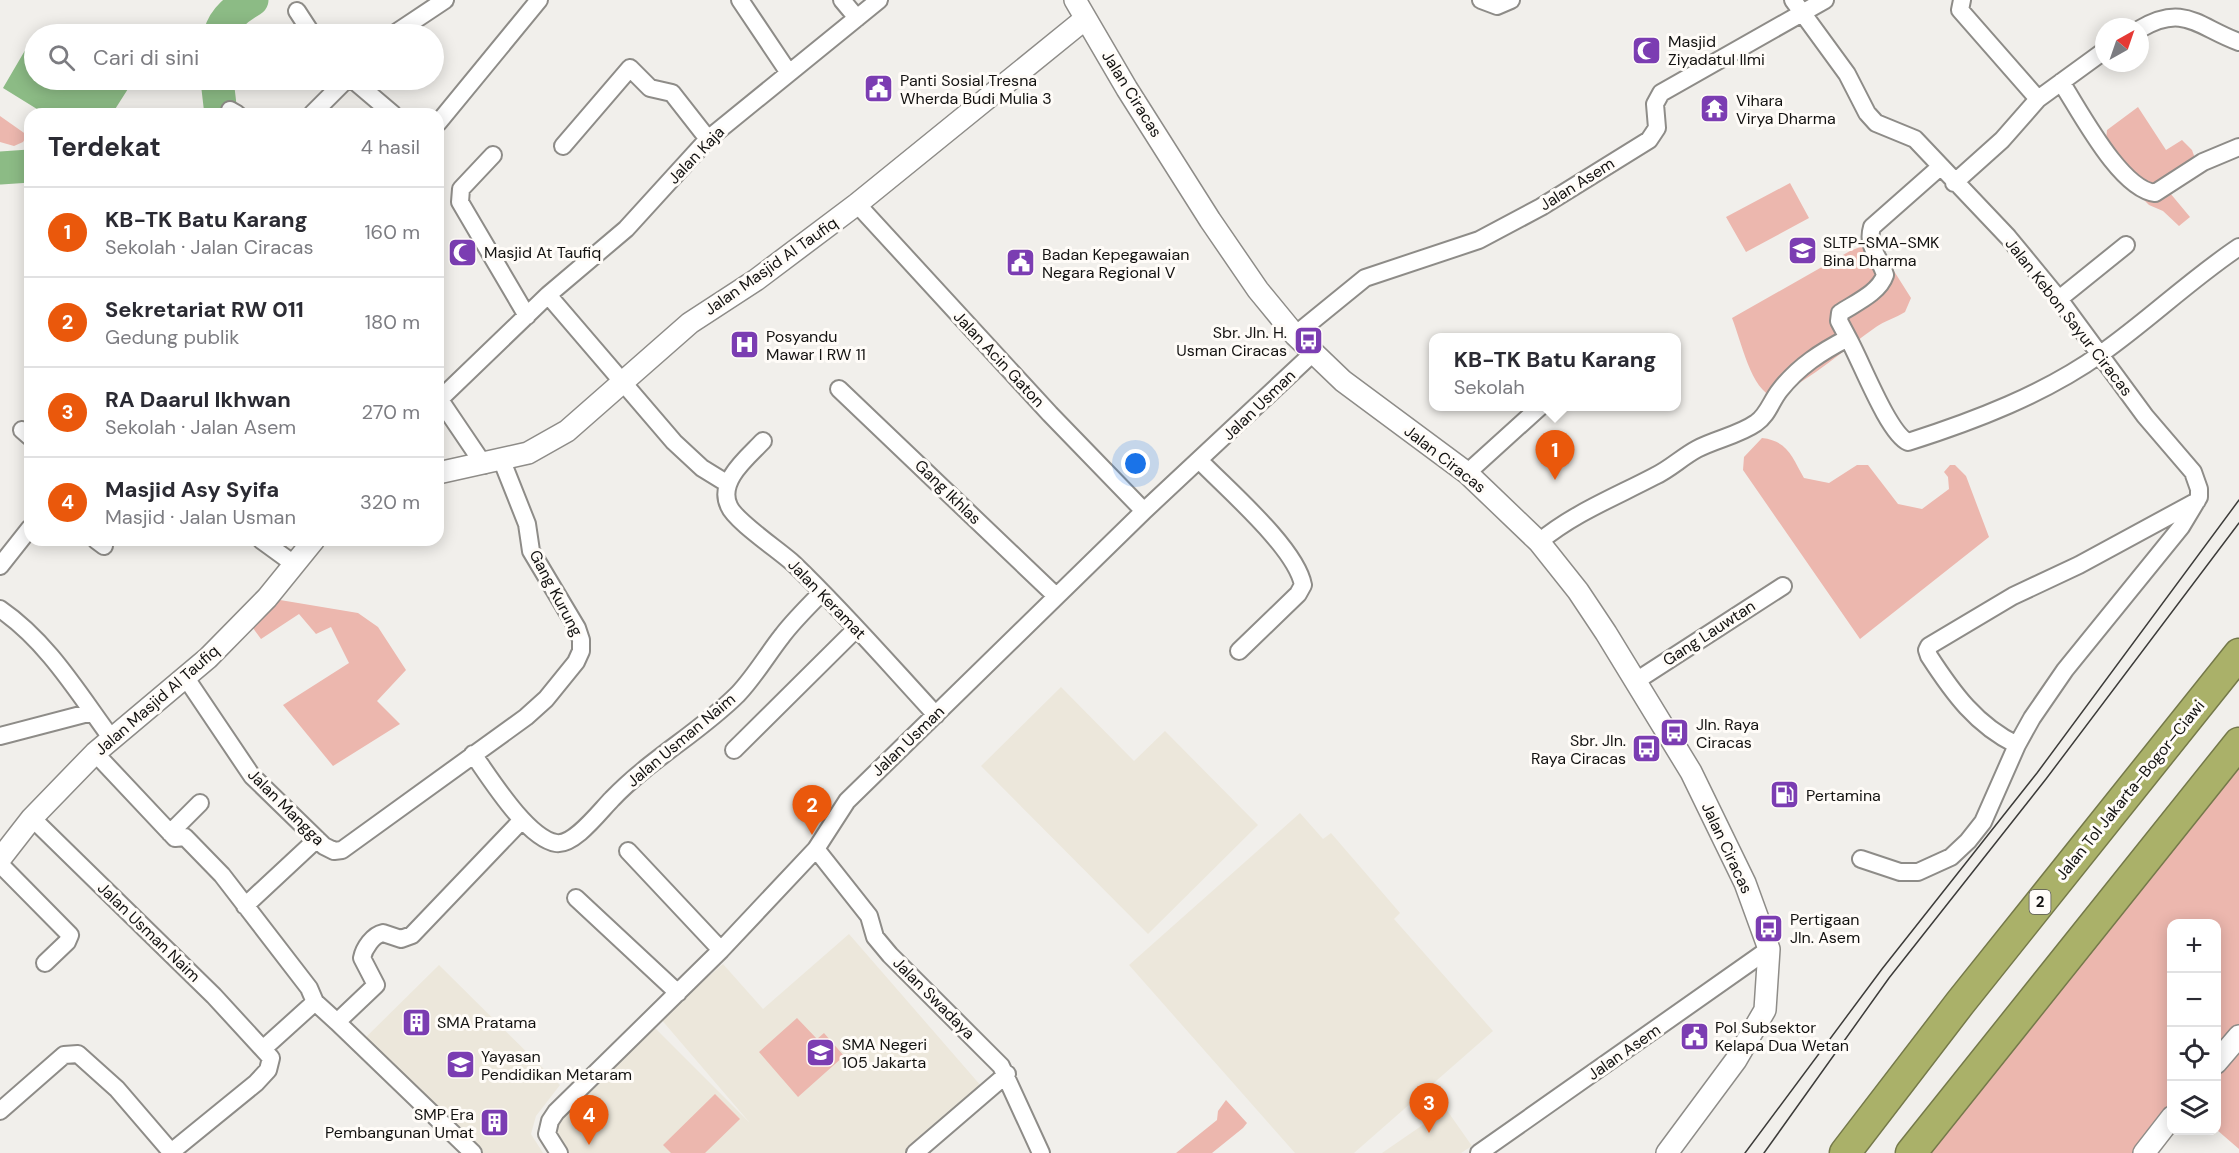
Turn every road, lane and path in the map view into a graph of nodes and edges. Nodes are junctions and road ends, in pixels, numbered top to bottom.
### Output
1 (445, 0) edge
2 (539, 0) edge
3 (740, 0) edge
4 (842, 0) edge
5 (879, 0) edge
6 (1075, 0) edge
7 (1481, 0) edge
8 (1511, 0) edge
9 (1825, 0) edge
10 (1962, 0) edge
11 (1799, 7) edge
12 (297, 11) dead end
13 (857, 18) junction
14 (1085, 19) junction
15 (305, 24) edge
16 (408, 24) edge
17 (2149, 25) edge
18 (2239, 42) edge
19 (2095, 57) edge
20 (789, 74) junction
21 (2061, 82) junction
22 (336, 90) edge
23 (365, 90) edge
24 (2038, 99) junction
25 (318, 108) edge
26 (386, 108) edge
27 (444, 116) edge
28 (708, 139) junction
29 (563, 146) dead end
30 (2239, 147) edge
31 (493, 155) dead end
32 (1940, 167) junction
33 (1954, 183) junction
34 (857, 204) junction
35 (2126, 245) dead end
36 (2239, 247) edge
37 (548, 295) junction
38 (2059, 299) junction
39 (526, 316) junction
40 (1295, 335) junction
41 (1848, 338) junction
42 (1312, 354) junction
43 (2101, 355) junction
44 (623, 382) junction
45 (839, 389) dead end
46 (444, 393) edge
47 (444, 404) edge
48 (1535, 411) edge
49 (763, 441) dead end
50 (1200, 461) junction
51 (493, 463) junction
52 (444, 473) edge
53 (1467, 473) junction
54 (728, 484) junction
55 (2197, 501) junction
56 (1144, 511) junction
57 (24, 536) edge
58 (1539, 542) junction
59 (269, 546) edge
60 (309, 546) edge
61 (294, 564) junction
62 (0, 566) edge
63 (1783, 586) dead end
64 (822, 592) junction
65 (1056, 596) junction
66 (2, 613) edge
67 (856, 629) junction
68 (1239, 651) dead end
69 (2239, 654) edge
70 (186, 678) junction
71 (1636, 681) junction
72 (92, 712) junction
73 (936, 715) junction
74 (0, 736) edge
75 (112, 739) junction
76 (2239, 743) edge
77 (2017, 745) junction
78 (734, 750) dead end
79 (95, 753) junction
80 (473, 754) junction
81 (200, 803) dead end
82 (32, 818) junction
83 (522, 820) junction
84 (170, 833) junction
85 (316, 839) junction
86 (816, 849) junction
87 (628, 851) dead end
88 (0, 859) edge
89 (1860, 859) dead end
90 (0, 864) edge
91 (576, 898) dead end
92 (244, 906) junction
93 (1769, 949) junction
94 (721, 950) junction
95 (45, 963) dead end
96 (678, 993) junction
97 (315, 1002) junction
98 (337, 1022) junction
99 (2239, 1036) edge
100 (264, 1048) junction
101 (2221, 1057) edge
102 (1007, 1074) junction
103 (0, 1111) edge
104 (2167, 1123) edge
105 (171, 1153) edge
106 (473, 1153) edge
107 (559, 1153) edge
108 (915, 1153) edge
109 (1041, 1153) edge
110 (1479, 1153) edge
111 (1667, 1153) edge
112 (1845, 1153) edge
113 (1911, 1153) edge
114 (2144, 1153) edge

1 - 16 street
2 - 27 street
3 - 20 street
4 - 13 street
5 - 13 street, Jalan Kaja
6 - 14 street, Jalan Ciracas
7 - 8 street
9 - 11 street, Jalan Asem
10 - 24 street
11 - 32 street, Jalan Kebon Sayur Ciracas
11 - 40 street, Jalan Asem
12 - 15 street
13 - 20 street, Jalan Kaja
14 - 34 street, Jalan Masjid Al Taufiq
14 - 40 street, Jalan Ciracas
17 - 18 street
19 - 21 street
20 - 28 street, Jalan Kaja
21 - 24 street
21 - 30 street
22 - 25 street
23 - 26 street
24 - 33 street
28 - 29 street
28 - 37 street, Jalan Kaja
31 - 39 street
32 - 33 street, Jalan Kebon Sayur Ciracas
32 - 41 street
33 - 38 street, Jalan Kebon Sayur Ciracas
34 - 44 street, Jalan Masjid Al Taufiq
34 - 56 street, Jalan Acin Gaton
35 - 38 street
36 - 43 street
37 - 39 street, Jalan Kaja
37 - 44 street
38 - 43 street, Jalan Kebon Sayur Ciracas
39 - 46 street, Jalan Kaja
40 - 42 street, Jalan Ciracas
41 - 43 street
41 - 58 street
42 - 50 street, Jalan Usman
42 - 53 street, Jalan Ciracas
43 - 55 street, Jalan Kebon Sayur Ciracas
44 - 51 street, Jalan Masjid Al Taufiq
44 - 54 street
45 - 65 street, Gang Ikhlas
47 - 51 street, Gang Kurung
48 - 53 street
49 - 54 street
50 - 56 street, Jalan Usman
50 - 68 street
51 - 52 street, Jalan Masjid Al Taufiq
51 - 80 street, Gang Kurung
53 - 58 street, Jalan Ciracas
54 - 64 street, Jalan Keramat
55 - 77 street
55 - 77 street
56 - 65 street, Jalan Usman
57 - 62 street
58 - 71 street, Jalan Ciracas
59 - 61 street
60 - 61 street, Jalan Masjid Al Taufiq
61 - 70 street, Jalan Masjid Al Taufiq
63 - 71 street, Gang Lauwtan
64 - 67 street, Jalan Keramat
64 - 83 street, Jalan Usman Naim
65 - 73 street, Jalan Usman
66 - 72 street
67 - 73 street, Jalan Keramat
67 - 78 street
69 - 112 highway, Jalan Tol Jakarta–Bogor–Ciawi / 2
70 - 75 street, Jalan Masjid Al Taufiq
70 - 85 street, Jalan Mangga
71 - 93 street, Jalan Ciracas
72 - 74 street
72 - 75 street
73 - 86 street, Jalan Usman
75 - 79 street, Jalan Masjid Al Taufiq
76 - 113 highway
77 - 89 street
79 - 82 street, Jalan Masjid Al Taufiq
79 - 84 street
80 - 83 street, Jalan Usman Naim
80 - 85 street, Jalan Mangga
81 - 84 street
82 - 88 street, Jalan Masjid Al Taufiq
82 - 100 street, Jalan Usman Naim
83 - 98 street
84 - 92 street
85 - 92 street
86 - 94 street, Jalan Usman
86 - 102 street, Jalan Swadaya
87 - 94 street
90 - 95 street
91 - 96 street
92 - 97 street
93 - 110 street, Jalan Asem
93 - 111 street
94 - 96 street, Jalan Usman
96 - 107 street, Jalan Usman
97 - 98 street
97 - 100 street
98 - 106 street
99 - 101 street
100 - 105 street
102 - 108 street
102 - 109 street, Jalan Swadaya
103 - 105 street
104 - 114 street

